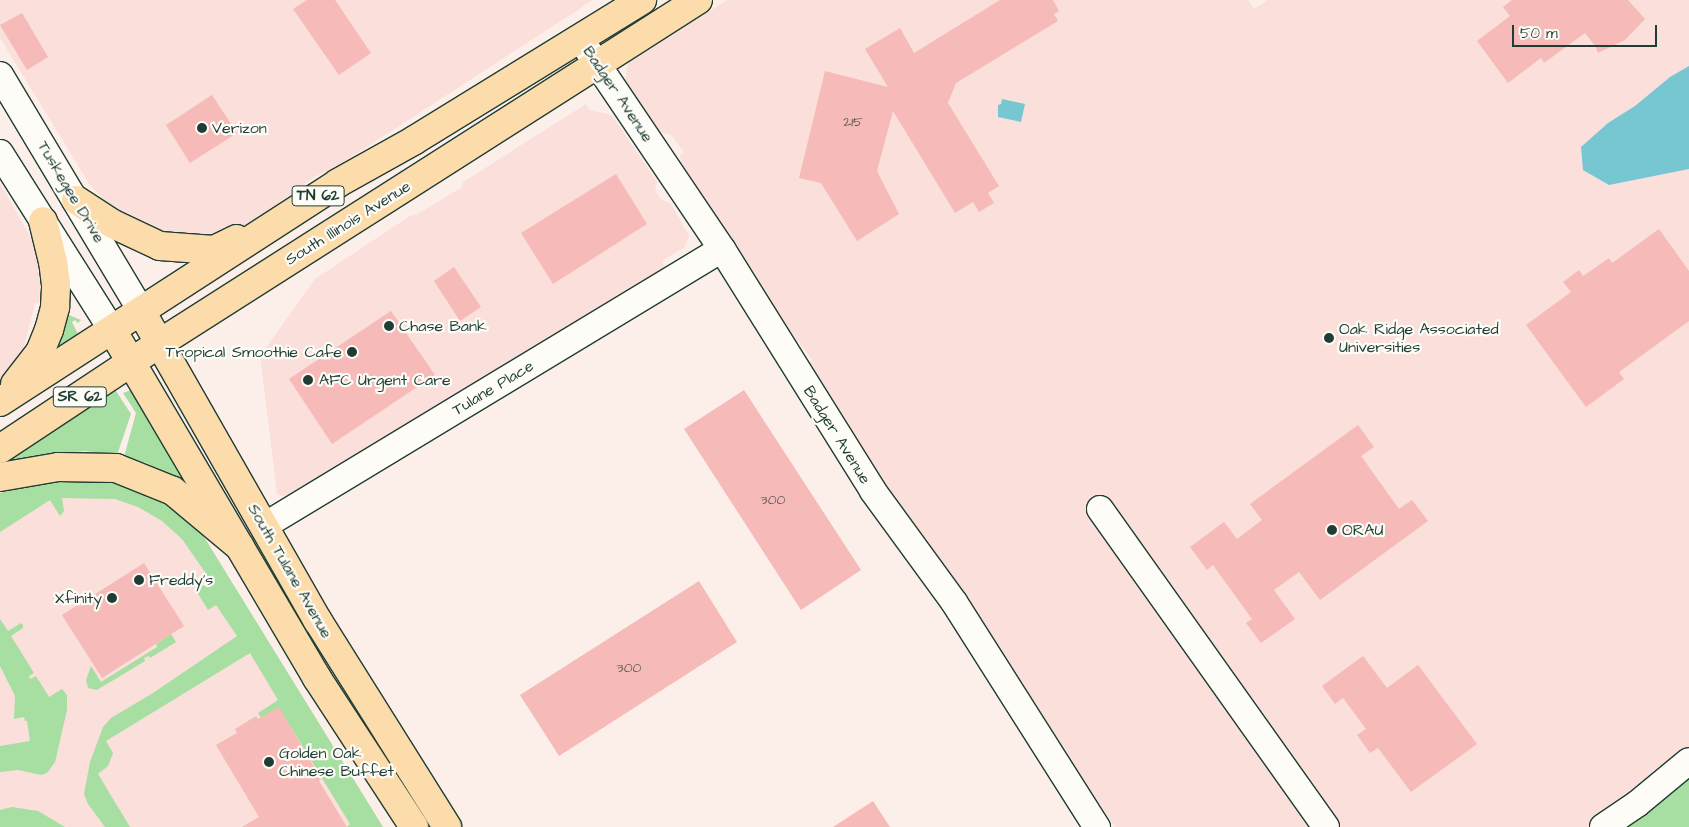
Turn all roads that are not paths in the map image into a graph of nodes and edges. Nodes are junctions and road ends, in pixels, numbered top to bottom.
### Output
1 (642, 0) edge
2 (698, 0) edge
3 (581, 40) junction
4 (598, 64) junction
5 (0, 75) edge
6 (0, 153) edge
7 (76, 200) junction
8 (290, 215) junction
9 (43, 221) junction
10 (722, 249) junction
11 (141, 311) junction
12 (112, 330) junction
13 (160, 343) junction
14 (132, 362) junction
15 (0, 402) edge
16 (0, 448) edge
17 (0, 477) edge
18 (1100, 509) dead end
19 (264, 526) junction
20 (240, 547) junction
21 (1689, 761) edge
22 (414, 827) edge
23 (447, 827) edge
24 (1097, 827) edge
25 (1326, 827) edge
26 (1603, 827) edge

1 - 3 main road, TN 62
2 - 4 main road, South Illinois Avenue / TN 62
3 - 4 street, Badger Avenue
3 - 8 main road, TN 62
4 - 10 street, Badger Avenue
4 - 13 main road, South Illinois Avenue / TN 62
5 - 7 street, Tuskegee Drive
6 - 9 street
7 - 8 main road
7 - 11 street, Tuskegee Drive
8 - 11 main road, TN 62
9 - 12 street
9 - 15 main road
10 - 19 street, Tulane Place
10 - 24 street, Badger Avenue
11 - 12 main road, TN 62
11 - 13 main road, South Tulane Avenue
12 - 14 main road, South Tulane Avenue
12 - 15 main road, TN 62
13 - 14 main road, South Illinois Avenue / SR 62
13 - 19 main road, South Tulane Avenue
14 - 16 main road, South Illinois Avenue / SR 62
14 - 20 main road, South Tulane Avenue
17 - 20 main road
18 - 25 street
19 - 23 main road, South Tulane Avenue
20 - 22 main road, South Tulane Avenue
21 - 26 street

